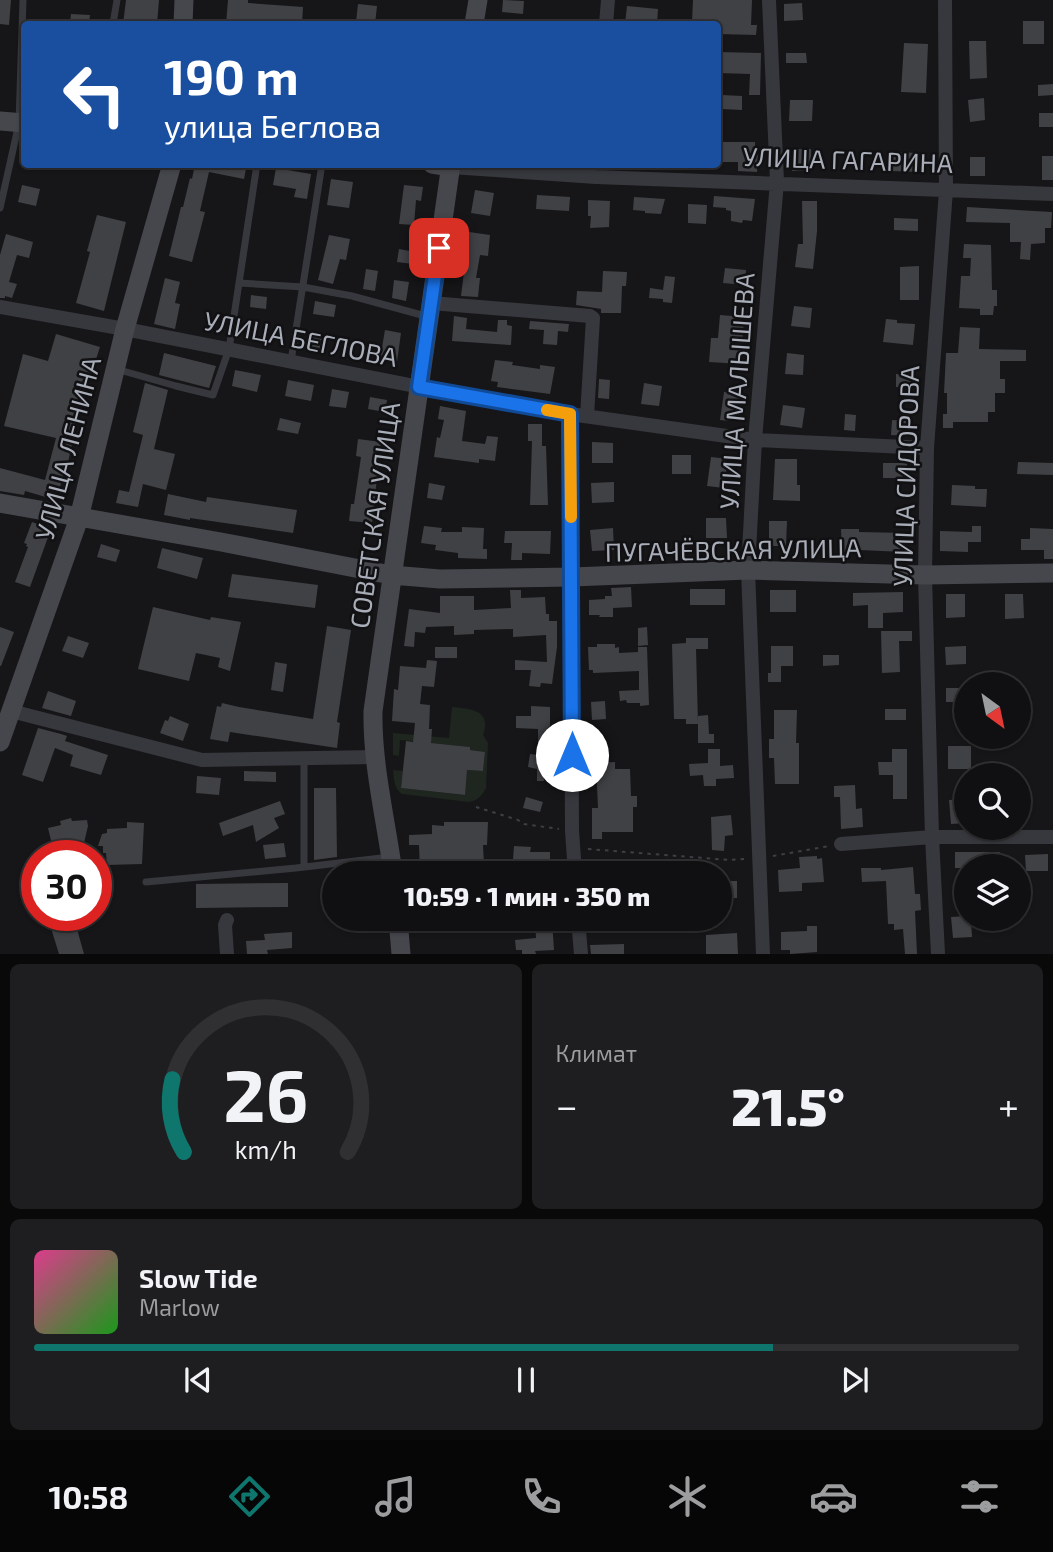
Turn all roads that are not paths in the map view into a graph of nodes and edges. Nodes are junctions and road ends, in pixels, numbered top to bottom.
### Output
1 (23, 0) edge
2 (117, 0) edge
3 (184, 0) edge
4 (478, 0) edge
5 (608, 0) edge
6 (769, 0) edge
7 (945, 0) edge
8 (22, 21) edge
9 (114, 21) edge
10 (183, 21) edge
11 (474, 21) edge
12 (606, 21) edge
13 (21, 30) edge
14 (15, 122) edge
15 (171, 168) edge
16 (256, 168) edge
17 (322, 168) edge
18 (444, 168) edge
19 (520, 168) edge
20 (597, 171) edge
21 (777, 182) junction
22 (946, 190) junction
23 (1053, 194) edge
24 (0, 208) edge
25 (239, 283) junction
26 (303, 287) junction
27 (0, 307) edge
28 (430, 310) junction
29 (125, 329) junction
30 (229, 349) junction
31 (291, 362) junction
32 (115, 368) junction
33 (419, 387) junction
34 (570, 414) junction
35 (587, 416) junction
36 (755, 440) junction
37 (927, 448) junction
38 (0, 503) edge
39 (79, 518) junction
40 (748, 570) junction
41 (1053, 573) edge
42 (391, 575) junction
43 (925, 575) junction
44 (572, 577) junction
45 (11, 711) junction
46 (0, 742) edge
47 (304, 757) junction
48 (376, 757) junction
49 (1053, 836) edge
50 (932, 837) junction
51 (841, 844) road end
52 (391, 861) edge
53 (574, 861) edge
54 (304, 867) junction
55 (322, 867) edge
56 (146, 882) dead end
57 (227, 920) dead end
58 (399, 931) edge
59 (579, 931) edge
60 (227, 954) edge
61 (401, 954) edge
62 (580, 954) edge
63 (763, 954) edge
64 (938, 954) edge

1 - 8 lane
2 - 9 lane
3 - 10 street
4 - 11 street
5 - 12 street
6 - 21 street, УЛИЦА МАЛЫШЕВА
7 - 22 street, УЛИЦА СИДОРОВА
13 - 14 lane
14 - 24 lane
15 - 29 street, УЛИЦА ЛЕНИНА
16 - 25 lane
17 - 26 lane
18 - 28 street, СОВЕТСКАЯ УЛИЦА
19 - 20 street, УЛИЦА ГАГАРИНА
20 - 21 street, УЛИЦА ГАГАРИНА
21 - 22 street, УЛИЦА ГАГАРИНА
21 - 36 street, УЛИЦА МАЛЫШЕВА
22 - 23 street, УЛИЦА ГАГАРИНА
22 - 37 street, УЛИЦА СИДОРОВА
25 - 26 lane
25 - 30 lane
26 - 28 lane
26 - 31 lane
27 - 29 street, УЛИЦА БЕГЛОВА
28 - 33 street, СОВЕТСКАЯ УЛИЦА
28 - 35 street
29 - 30 street, УЛИЦА БЕГЛОВА
29 - 32 street, УЛИЦА ЛЕНИНА
30 - 31 street, УЛИЦА БЕГЛОВА
30 - 32 lane
31 - 33 street, УЛИЦА БЕГЛОВА
32 - 39 street, УЛИЦА ЛЕНИНА
33 - 34 street, УЛИЦА БЕГЛОВА
33 - 42 street, СОВЕТСКАЯ УЛИЦА
34 - 35 street, УЛИЦА БЕГЛОВА
34 - 44 street
35 - 36 street, УЛИЦА БЕГЛОВА
36 - 37 street, УЛИЦА БЕГЛОВА
36 - 40 street, УЛИЦА МАЛЫШЕВА
37 - 43 street, УЛИЦА СИДОРОВА
38 - 39 street, ПУГАЧЁВСКАЯ УЛИЦА
39 - 42 street, ПУГАЧЁВСКАЯ УЛИЦА
39 - 45 street, УЛИЦА ЛЕНИНА
40 - 43 street, ПУГАЧЁВСКАЯ УЛИЦА
40 - 44 street, ПУГАЧЁВСКАЯ УЛИЦА
40 - 63 street, УЛИЦА МАЛЫШЕВА
41 - 43 street, ПУГАЧЁВСКАЯ УЛИЦА
42 - 44 street, ПУГАЧЁВСКАЯ УЛИЦА
42 - 48 street, СОВЕТСКАЯ УЛИЦА
43 - 50 street, УЛИЦА СИДОРОВА
44 - 53 street
45 - 46 street, УЛИЦА ЛЕНИНА
45 - 47 street
47 - 48 street
47 - 54 lane
48 - 52 street, СОВЕТСКАЯ УЛИЦА
49 - 50 street
50 - 51 street
50 - 64 street, УЛИЦА СИДОРОВА
54 - 55 lane
54 - 56 lane
57 - 60 street
58 - 61 street
59 - 62 street

